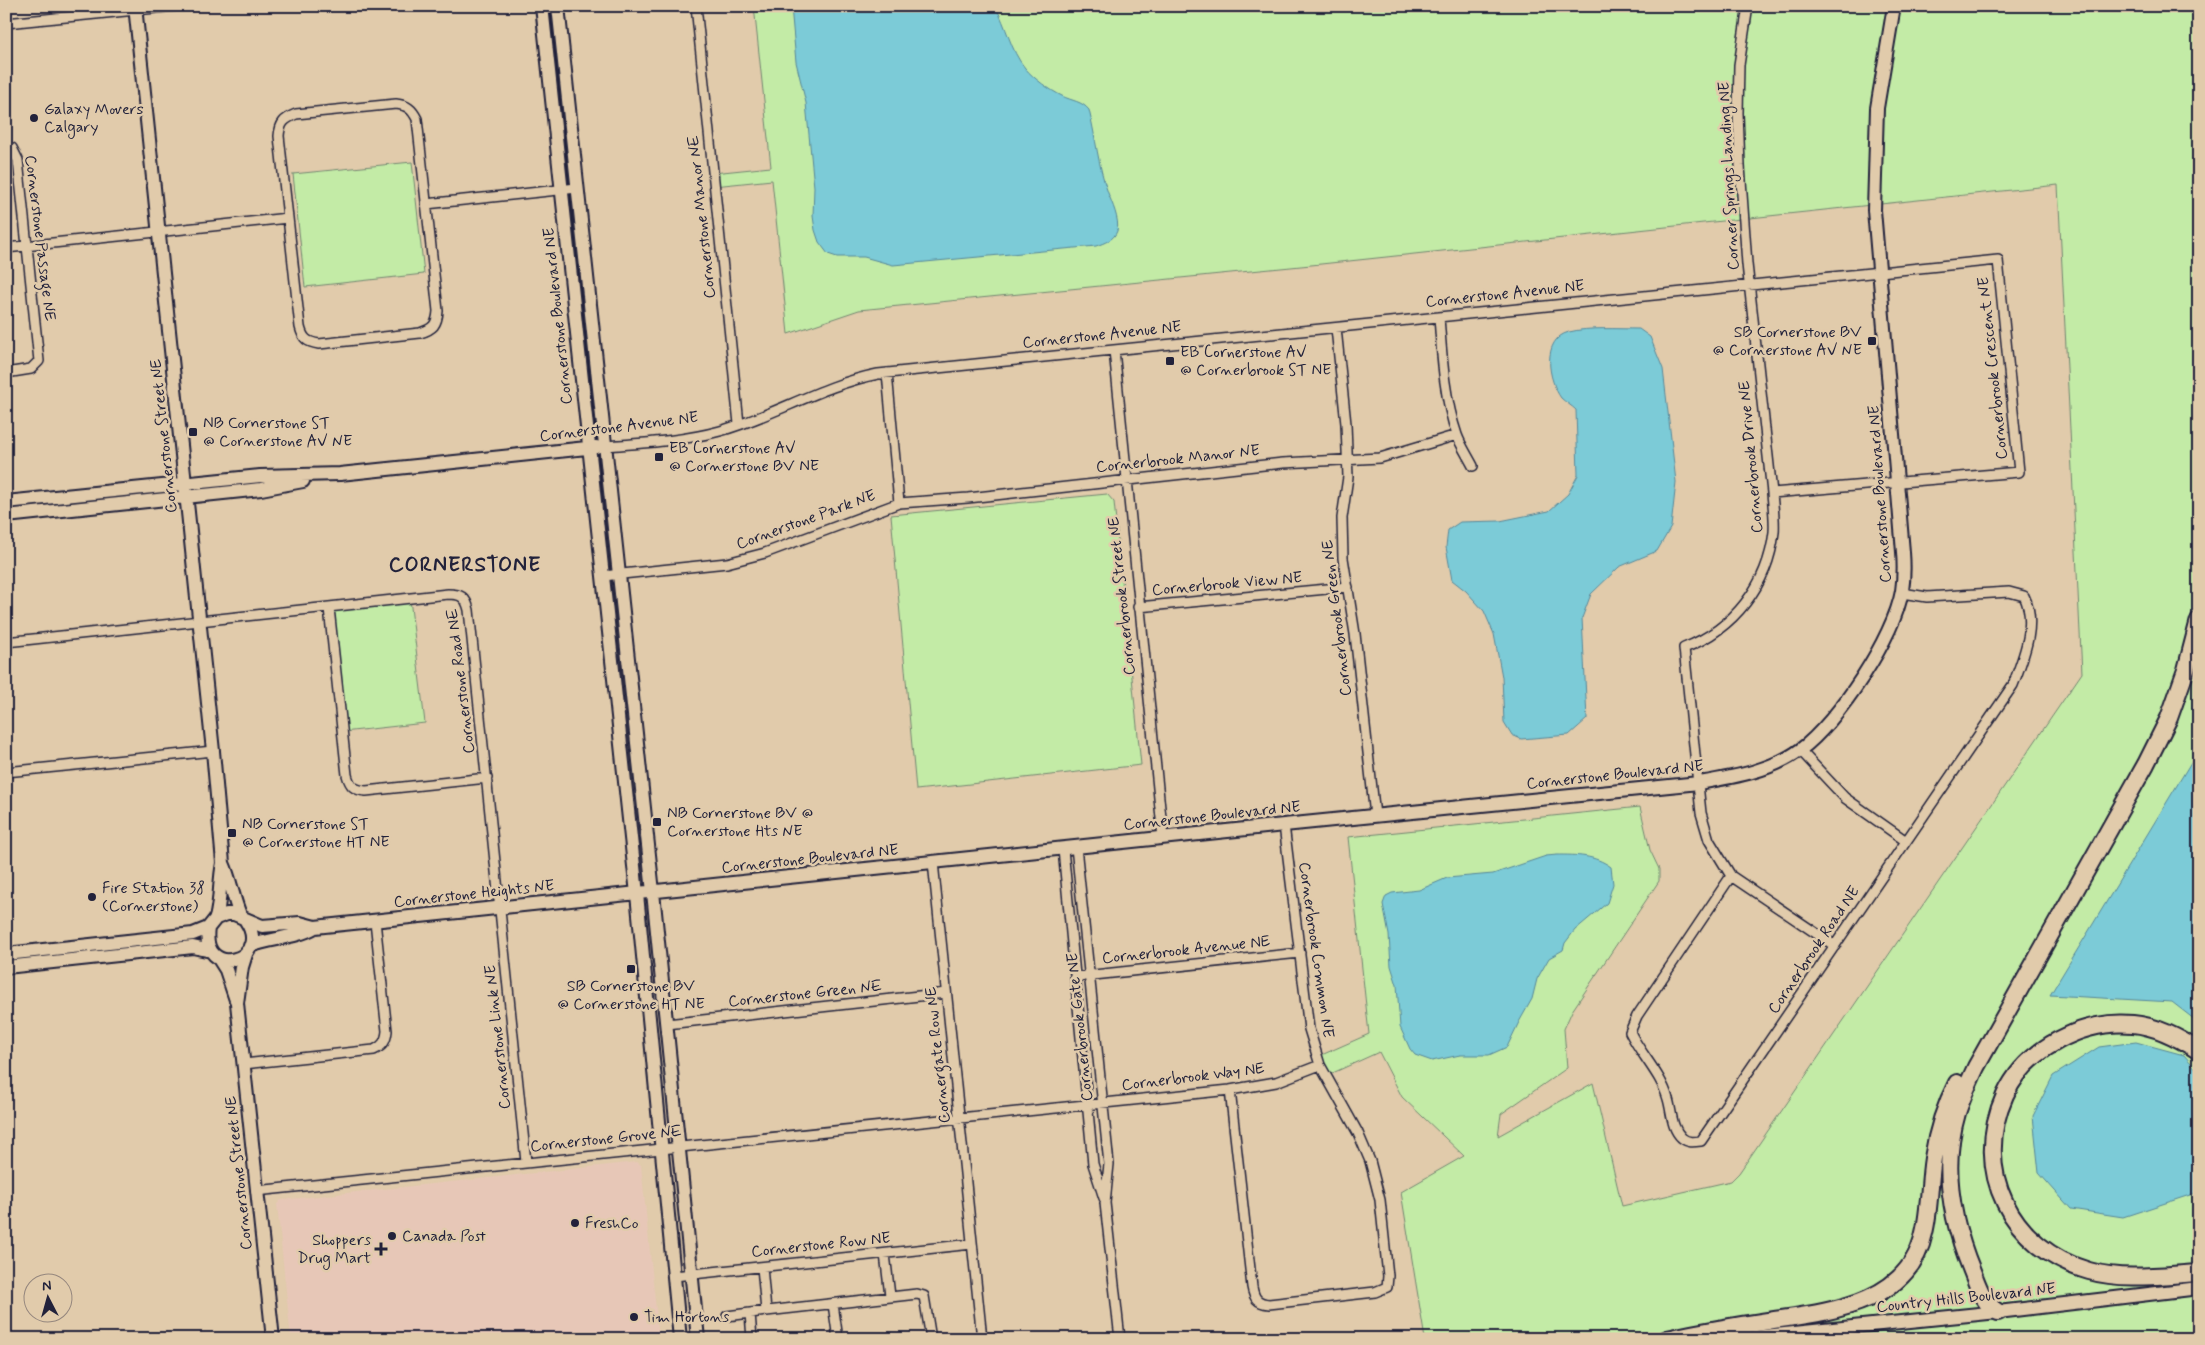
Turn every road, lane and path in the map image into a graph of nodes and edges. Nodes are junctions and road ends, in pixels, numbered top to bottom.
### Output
1 (176, 6) edge
2 (542, 6) edge
3 (558, 6) edge
4 (696, 6) edge
5 (1748, 6) edge
6 (1894, 6) edge
7 (135, 8) edge
8 (6, 24) edge
9 (6, 146) edge
10 (577, 188) junction
11 (561, 190) junction
12 (426, 204) junction
13 (288, 218) junction
14 (158, 232) junction
15 (28, 246) junction
16 (6, 248) edge
17 (1878, 273) junction
18 (1749, 285) junction
19 (1439, 317) junction
20 (1336, 328) junction
21 (1114, 350) junction
22 (6, 372) edge
23 (887, 373) junction
24 (739, 424) junction
25 (1457, 435) junction
26 (606, 446) junction
27 (589, 448) junction
28 (1346, 460) junction
29 (1473, 466) dead end
30 (340, 474) junction
31 (1126, 480) junction
32 (186, 483) junction
33 (1898, 483) junction
34 (1772, 493) junction
35 (187, 497) junction
36 (6, 502) edge
37 (899, 502) junction
38 (6, 516) edge
39 (620, 575) junction
40 (603, 576) junction
41 (1348, 587) junction
42 (1902, 592) junction
43 (329, 608) junction
44 (1138, 608) junction
45 (2199, 620) edge
46 (200, 622) junction
47 (6, 642) edge
48 (1800, 750) junction
49 (213, 751) junction
50 (6, 772) edge
51 (487, 778) junction
52 (1699, 783) junction
53 (1375, 816) junction
54 (1284, 825) junction
55 (1163, 838) junction
56 (1906, 841) junction
57 (1076, 847) junction
58 (1063, 849) junction
59 (933, 862) junction
60 (223, 864) junction
61 (1731, 876) junction
62 (653, 892) junction
63 (637, 894) junction
64 (499, 908) junction
65 (243, 919) junction
66 (375, 921) junction
67 (212, 923) junction
68 (316, 927) junction
69 (1835, 946) junction
70 (249, 948) junction
71 (6, 954) edge
72 (1300, 954) junction
73 (215, 955) junction
74 (6, 967) edge
75 (2028, 974) junction
76 (1089, 976) junction
77 (1075, 977) junction
78 (946, 993) junction
79 (237, 1003) junction
80 (667, 1024) junction
81 (2199, 1051) edge
82 (244, 1064) junction
83 (1320, 1065) junction
84 (1230, 1090) junction
85 (1096, 1103) junction
86 (959, 1116) junction
87 (680, 1146) junction
88 (662, 1148) junction
89 (526, 1162) junction
90 (256, 1191) junction
91 (1105, 1203) junction
92 (972, 1244) junction
93 (885, 1254) junction
94 (762, 1267) junction
95 (2199, 1273) edge
96 (692, 1274) junction
97 (674, 1276) junction
98 (2199, 1288) edge
99 (890, 1296) junction
100 (833, 1304) junction
101 (766, 1311) junction
102 (1998, 1312) junction
103 (750, 1313) junction
104 (727, 1316) dead end
105 (272, 1339) edge
106 (680, 1339) edge
107 (698, 1339) edge
108 (752, 1339) edge
109 (838, 1339) edge
110 (931, 1339) edge
111 (982, 1339) edge
112 (1120, 1339) edge
113 (1667, 1339) edge
114 (1736, 1339) edge

1 - 7 street
2 - 11 street, Cornerstone Boulevard NE
3 - 10 street, Cornerstone Boulevard NE
4 - 24 street, Cornerstone Manor NE
5 - 18 street, Corner Springs Landing NE
6 - 17 street, Cornerstone Boulevard NE
7 - 8 street
7 - 14 street, Cornerstone Street NE
9 - 15 street, Cornerstone Passage NE
10 - 11 street
10 - 26 street, Cornerstone Boulevard NE
11 - 12 street
11 - 27 street, Cornerstone Boulevard NE
12 - 13 street
12 - 13 street
13 - 14 street
14 - 15 street
14 - 32 street, Cornerstone Street NE
15 - 16 street
15 - 22 street, Cornerstone Passage NE
17 - 18 street, Cornerstone Avenue NE
17 - 33 street, Cornerstone Boulevard NE
17 - 33 street, Cornerbrook Crescent NE
18 - 19 street, Cornerstone Avenue NE
18 - 34 street, Cornerbrook Drive NE
19 - 20 street, Cornerstone Avenue NE
19 - 25 street
20 - 21 street, Cornerstone Avenue NE
20 - 28 street, Cornerbrook Green NE
21 - 23 street, Cornerstone Avenue NE
21 - 31 street, Cornerbrook Street NE
23 - 24 street, Cornerstone Avenue NE
23 - 37 street
24 - 26 street, Cornerstone Avenue NE
25 - 28 street, Cornerbrook Manor NE
25 - 29 street
26 - 27 street, Cornerstone Avenue NE
26 - 39 street, Cornerstone Boulevard NE
27 - 30 street, Cornerstone Avenue NE
27 - 40 street, Cornerstone Boulevard NE
28 - 31 street, Cornerbrook Manor NE
28 - 41 street, Cornerbrook Green NE
30 - 32 street, Cornerstone Avenue NE
30 - 35 street, Cornerstone Avenue NE
31 - 37 street, Cornerbrook Manor NE
31 - 44 street, Cornerbrook Street NE
32 - 35 street, Cornerstone Street NE
32 - 36 street, Cornerstone Avenue NE
33 - 34 street
33 - 42 street, Cornerstone Boulevard NE
34 - 52 street, Cornerbrook Drive NE
35 - 38 street, Cornerstone Avenue NE
35 - 46 street, Cornerstone Street NE
37 - 39 street, Cornerstone Park NE
39 - 40 street, Cornerstone Park NE
39 - 62 street, Cornerstone Boulevard NE
40 - 63 street, Cornerstone Boulevard NE
41 - 44 street, Cornerbrook View NE
41 - 53 street, Cornerbrook Green NE
42 - 48 street, Cornerstone Boulevard NE
42 - 56 street, Cornerbrook Road NE
43 - 46 street, Cornerstone Road NE
43 - 51 street
43 - 51 street, Cornerstone Road NE
44 - 55 street, Cornerbrook Street NE
45 - 75 highway
46 - 47 street, Cornerstone Road NE
46 - 49 street, Cornerstone Street NE
48 - 52 street, Cornerstone Boulevard NE
48 - 56 street
49 - 50 street
49 - 60 street, Cornerstone Street NE
51 - 64 street, Cornerstone Road NE
52 - 53 street, Cornerstone Boulevard NE
52 - 61 street, Cornerbrook Drive NE
53 - 54 street, Cornerstone Boulevard NE
54 - 55 street, Cornerstone Boulevard NE
54 - 72 street, Cornerbrook Common NE
55 - 57 street, Cornerstone Boulevard NE
56 - 69 street, Cornerbrook Road NE
57 - 58 street, Cornerstone Boulevard NE
57 - 76 street, Cornerbrook Gate NE
58 - 59 street, Cornerstone Boulevard NE
58 - 77 street, Cornerbrook Gate NE
59 - 62 street, Cornerstone Boulevard NE
59 - 78 street, Cornergate Row NE
60 - 65 street, Cornerstone Street NE
60 - 67 street, Cornerstone Street NE
61 - 69 street, Cornerbrook Drive NE
61 - 69 street, Cornerbrook Road NE
62 - 63 street, Cornerstone Heights NE
62 - 80 street, Cornerstone Boulevard NE
63 - 64 street, Cornerstone Heights NE
63 - 88 street, Cornerstone Boulevard NE
64 - 66 street, Cornerstone Heights NE
64 - 89 street, Cornerstone Link NE
65 - 67 street, Cornerstone Heights NE
65 - 68 street, Cornerstone Heights NE
65 - 70 street
66 - 68 street, Cornerstone Heights NE
66 - 82 street
67 - 71 street, Cornerstone Heights NE
67 - 73 street
68 - 70 street, Cornerstone Heights NE
70 - 73 street, Cornerstone Heights NE
70 - 79 street, Cornerstone Street NE
72 - 76 street, Cornerbrook Avenue NE
72 - 83 street, Cornerbrook Common NE
73 - 74 street, Cornerstone Heights NE
73 - 79 street, Cornerstone Street NE
75 - 102 highway
75 - 113 highway
76 - 77 street, Cornerbrook Avenue NE
76 - 85 street, Cornerbrook Gate NE
77 - 85 street, Cornerbrook Gate NE
78 - 80 street, Cornerstone Green NE
78 - 86 street, Cornergate Row NE
79 - 82 street, Cornerstone Street NE
80 - 87 street, Cornerstone Boulevard NE
81 - 95 highway
82 - 90 street, Cornerstone Street NE
83 - 84 street, Cornerbrook Way NE
83 - 84 street, Cornerbrook Common NE
84 - 85 street, Cornerbrook Way NE
85 - 86 street, Cornerbrook Way NE
85 - 91 street, Cornerbrook Gate NE
85 - 91 street, Cornerbrook Gate NE
86 - 87 street, Cornerstone Grove NE
86 - 92 street, Cornergate Row NE
87 - 88 street, Cornerstone Grove NE
87 - 96 street, Cornerstone Boulevard NE
88 - 89 street, Cornerstone Grove NE
88 - 97 street, Cornerstone Boulevard NE
89 - 90 street, Cornerstone Grove NE
90 - 105 street, Cornerstone Street NE
91 - 112 street, Cornerbrook Gate NE
92 - 93 street, Cornerstone Row NE
92 - 111 street, Cornergate Row NE
93 - 94 street, Cornerstone Row NE
93 - 99 street
94 - 96 street, Cornerstone Row NE
94 - 101 street
96 - 97 street, Cornerstone Row NE
96 - 107 street, Cornerstone Boulevard NE
97 - 106 street, Cornerstone Boulevard NE
98 - 102 street, Country Hills Boulevard NE
99 - 100 street
99 - 110 street
100 - 101 street
100 - 109 street
101 - 103 street
102 - 114 street, Country Hills Boulevard NE
103 - 104 street
103 - 108 street

